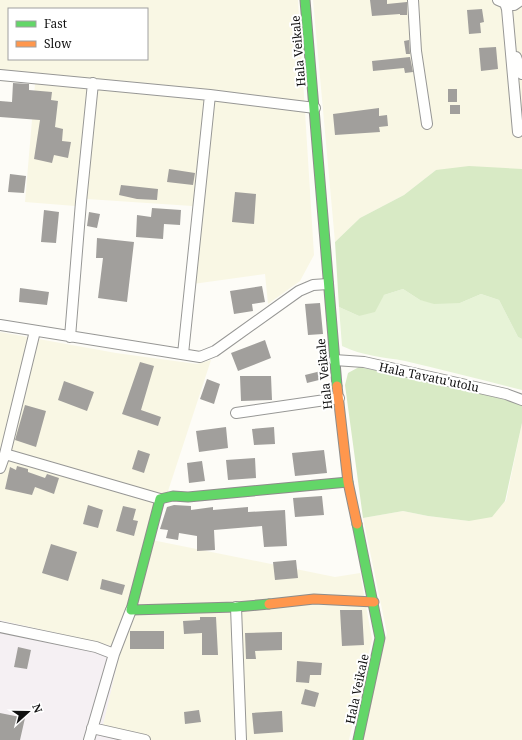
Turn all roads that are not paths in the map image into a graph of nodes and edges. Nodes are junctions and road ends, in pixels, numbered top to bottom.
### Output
1 (305, 0) edge
2 (413, 0) edge
3 (521, 0) edge
4 (503, 1) edge
5 (511, 46) junction
6 (522, 74) edge
7 (0, 75) edge
8 (93, 83) junction
9 (210, 95) junction
10 (315, 108) junction
11 (427, 124) dead end
12 (518, 132) dead end
13 (328, 284) junction
14 (0, 325) edge
15 (35, 331) junction
16 (70, 337) junction
17 (183, 354) junction
18 (334, 360) junction
19 (339, 398) junction
20 (522, 400) edge
21 (236, 413) dead end
22 (5, 454) junction
23 (0, 468) edge
24 (348, 482) junction
25 (160, 499) junction
26 (374, 602) junction
27 (236, 607) junction
28 (131, 610) junction
29 (0, 627) edge
30 (114, 654) junction
31 (92, 728) junction
32 (89, 740) edge
33 (145, 740) edge
34 (241, 740) edge
35 (358, 740) edge

1 - 10 street, Hala Veikale
2 - 11 street
3 - 4 street
4 - 5 street
5 - 6 street
5 - 12 street
7 - 8 street
8 - 9 street
8 - 16 street
9 - 10 street
9 - 17 street
10 - 13 street, Hala Veikale
13 - 17 street
13 - 18 street, Hala Veikale
14 - 15 street
15 - 16 street
15 - 22 street
16 - 17 street
18 - 19 street, Hala Veikale
18 - 20 street, Hala Tavatu'utolu
19 - 21 street
19 - 24 street, Hala Veikale
22 - 23 street
22 - 25 street
24 - 25 street
24 - 26 street, Hala Veikale
25 - 28 street
26 - 27 street
26 - 35 street, Hala Veikale
27 - 28 street
27 - 34 street
28 - 30 street
29 - 30 street
30 - 31 street
31 - 32 street
31 - 33 street

